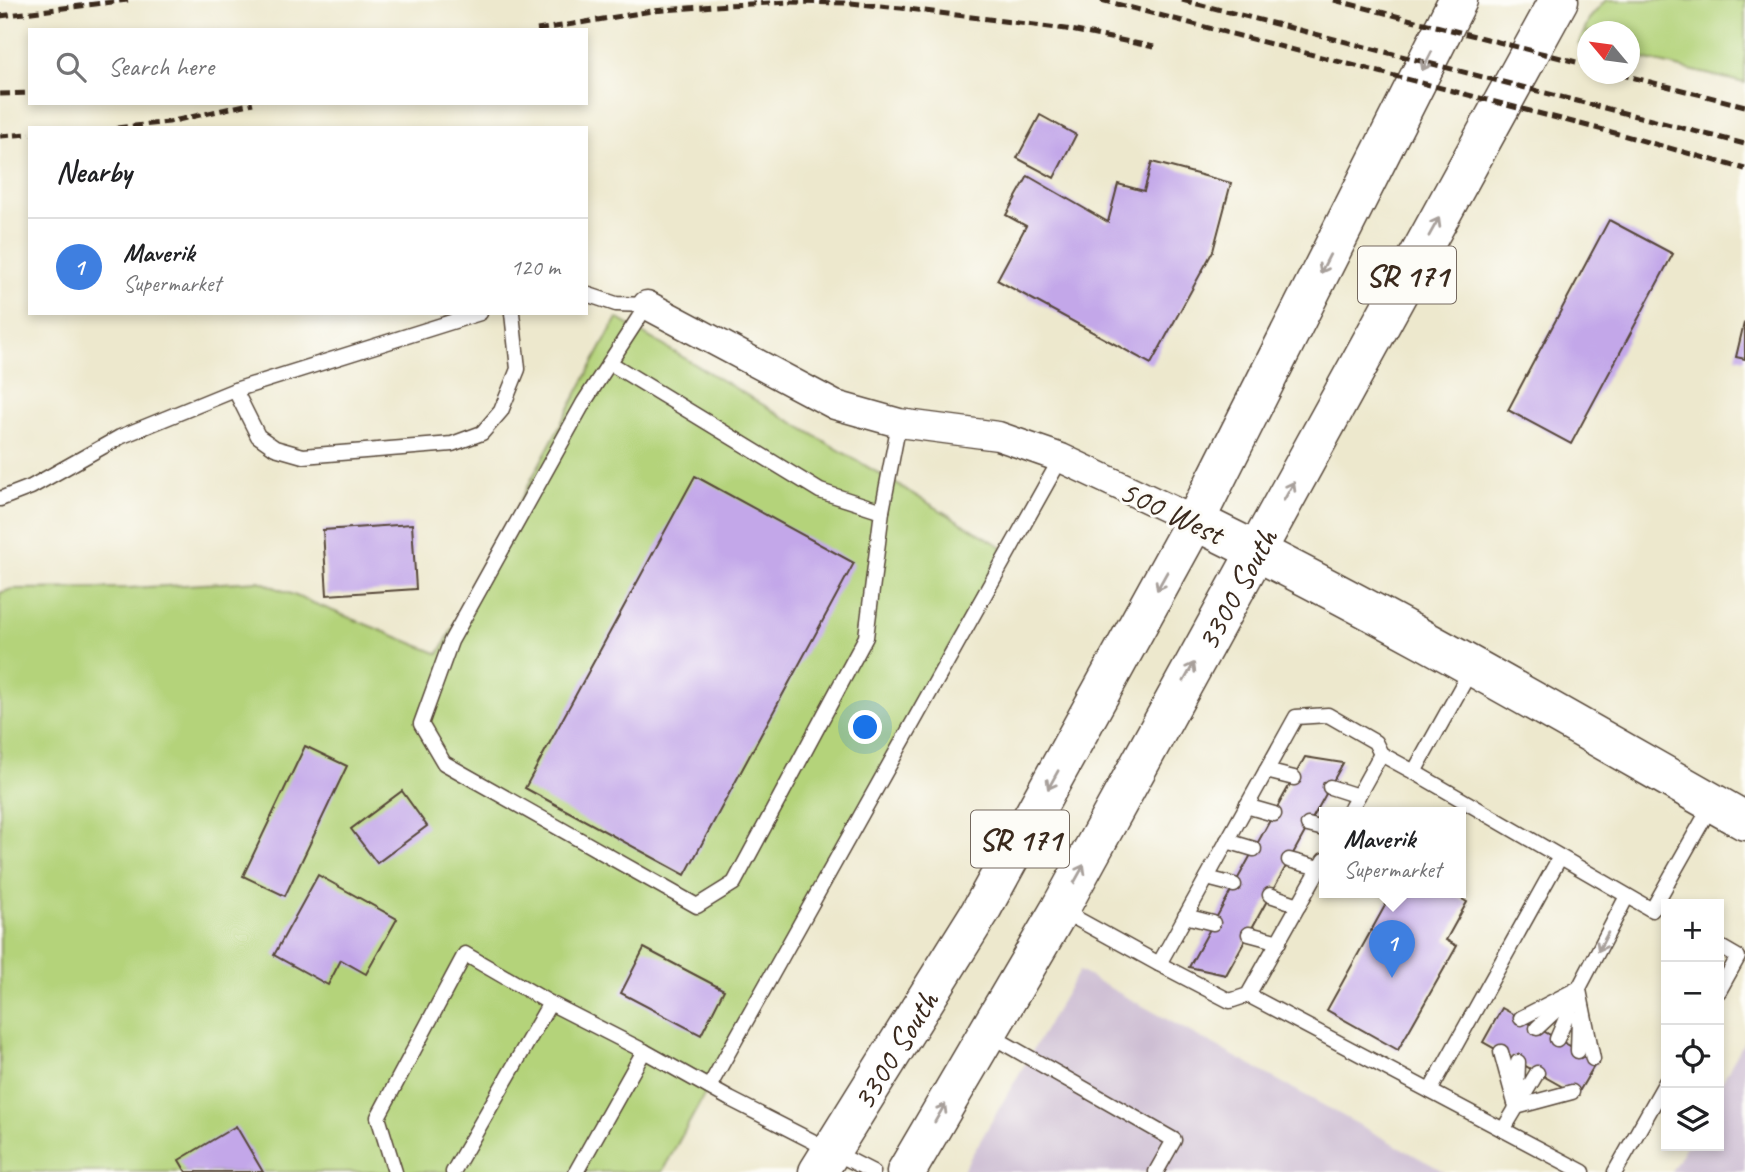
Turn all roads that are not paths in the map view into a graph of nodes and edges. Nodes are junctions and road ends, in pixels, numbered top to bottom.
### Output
1 (1458, 0) edge
2 (1559, 0) edge
3 (588, 295) edge
4 (647, 305) junction
5 (474, 315) edge
6 (512, 315) edge
7 (610, 363) junction
8 (234, 390) junction
9 (899, 422) junction
10 (1061, 458) junction
11 (0, 499) edge
12 (882, 511) junction
13 (1195, 521) junction
14 (1256, 551) junction
15 (1472, 667) junction
16 (1381, 754) junction
17 (1266, 771) junction
18 (1414, 772) junction
19 (1294, 778) dead end
20 (1330, 787) dead end
21 (1358, 796) junction
22 (1247, 806) junction
23 (1352, 807) edge
24 (1729, 812) edge
25 (1274, 814) dead end
26 (1308, 825) dead end
27 (1319, 828) edge
28 (1227, 841) junction
29 (1254, 849) dead end
30 (1560, 858) junction
31 (1289, 860) dead end
32 (1319, 864) edge
33 (1319, 869) edge
34 (1207, 878) junction
35 (1234, 885) dead end
36 (1270, 895) dead end
37 (1627, 896) junction
38 (1299, 905) junction
39 (1060, 909) junction
40 (1653, 910) junction
41 (1661, 915) edge
42 (1185, 916) junction
43 (1213, 923) dead end
44 (1249, 934) dead end
45 (1279, 942) junction
46 (1724, 949) edge
47 (1159, 964) junction
48 (1724, 982) edge
49 (1579, 988) junction
50 (1248, 995) junction
51 (550, 1003) junction
52 (1521, 1018) dead end
53 (1537, 1028) dead end
54 (987, 1033) junction
55 (1557, 1039) dead end
56 (644, 1051) junction
57 (1578, 1051) dead end
58 (1501, 1052) dead end
59 (1593, 1059) dead end
60 (1518, 1062) dead end
61 (1537, 1073) dead end
62 (1558, 1085) dead end
63 (709, 1087) junction
64 (1663, 1088) edge
65 (1430, 1091) junction
66 (1572, 1092) dead end
67 (1516, 1107) junction
68 (1503, 1130) junction
69 (825, 1161) edge
70 (394, 1172) edge
71 (453, 1172) edge
72 (576, 1172) edge
73 (873, 1172) edge
74 (906, 1172) edge
75 (1156, 1172) edge
76 (1583, 1172) edge
77 (1615, 1172) edge

1 -> 13 main road, 3300 South / SR 171
14 -> 2 main road, 3300 South / SR 171
3 - 4 lane
4 - 7 lane
4 - 9 street, 500 West
5 - 8 lane
6 - 8 lane
7 - 12 lane
7 - 12 lane
8 - 11 lane
9 - 10 street, 500 West
9 - 12 lane
10 - 13 street, 500 West
10 - 63 lane
13 - 14 main road, 500 West
13 -> 69 main road, 3300 South / SR 171
14 - 15 main road, 500 West
39 -> 14 main road, 3300 South / SR 171
15 - 18 lane
15 - 24 main road, 500 West
16 - 17 lane
16 - 18 lane
16 - 21 lane
17 - 19 lane
17 - 22 lane
18 - 30 lane
20 - 21 lane
21 - 23 lane
22 - 25 lane
22 - 28 lane
24 - 40 lane
26 - 27 lane
28 - 29 lane
28 - 34 lane
30 - 37 lane
30 - 65 lane
31 - 32 lane
33 - 38 lane
34 - 35 lane
34 - 42 lane
36 - 38 lane
37 - 40 lane
37 -> 49 lane
38 - 45 lane
39 - 47 lane
39 - 54 main road, 3300 South / SR 171
40 - 41 lane
42 - 43 lane
42 - 47 lane
44 - 45 lane
45 - 50 lane
46 - 48 lane
47 - 50 lane
49 - 52 lane
49 - 53 lane
49 - 55 lane
49 - 57 lane
49 - 59 lane
50 - 65 lane
51 - 56 lane
51 - 70 lane
51 - 71 lane
74 -> 54 main road, 3300 South / SR 171
54 - 75 lane
56 - 63 lane
56 - 72 lane
58 - 67 lane
60 - 67 lane
61 - 67 lane
62 - 67 lane
63 - 69 lane
64 - 77 lane
65 - 68 lane
66 - 67 lane
67 - 68 lane
68 - 76 lane
69 - 73 lane

